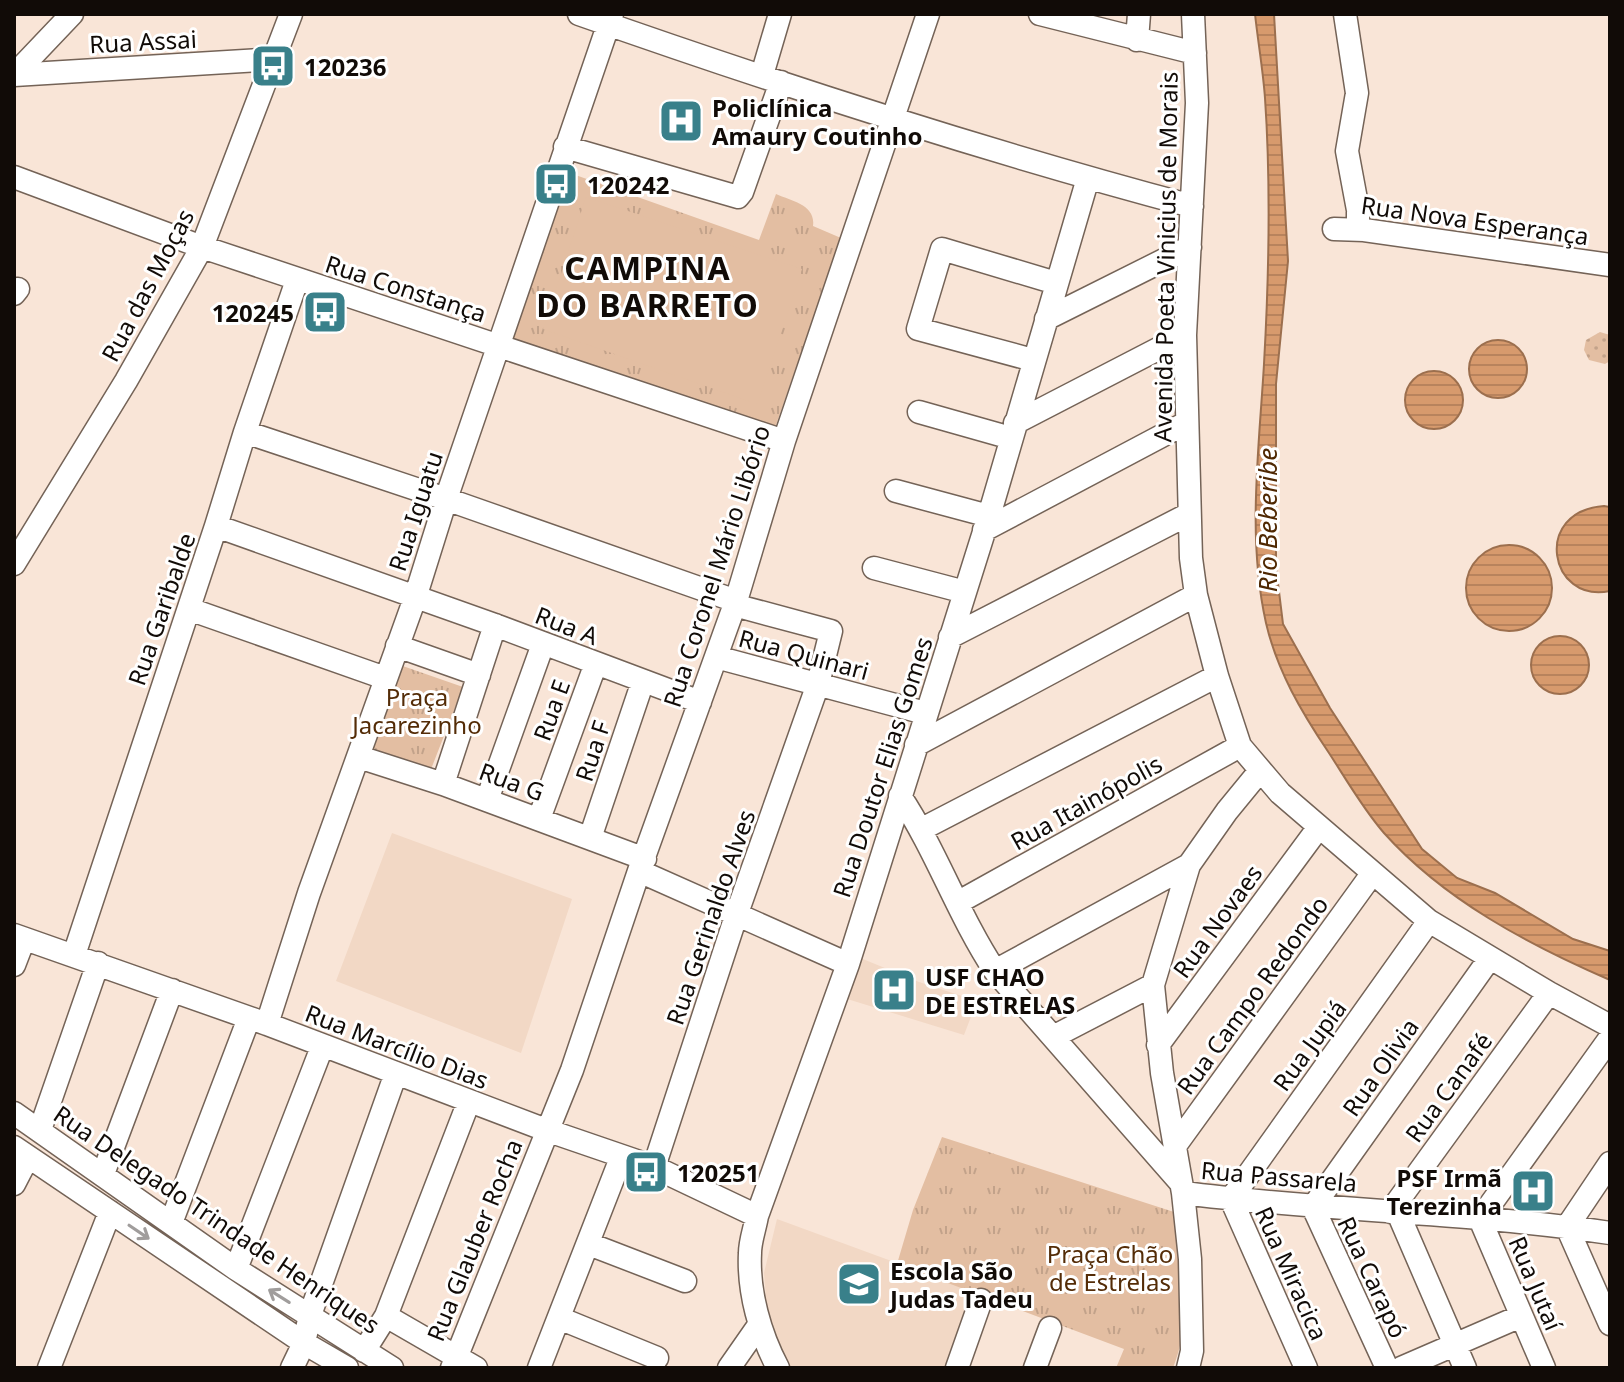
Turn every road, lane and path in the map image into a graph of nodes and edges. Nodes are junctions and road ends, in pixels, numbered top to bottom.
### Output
1 (72, 14) edge
2 (291, 14) edge
3 (579, 14) edge
4 (780, 14) edge
5 (928, 14) edge
6 (1040, 14) edge
7 (1139, 14) edge
8 (1193, 14) edge
9 (1345, 14) edge
10 (610, 19) edge
11 (1137, 40) junction
12 (1195, 53) junction
13 (275, 59) junction
14 (14, 75) edge
15 (771, 78) junction
16 (894, 119) junction
17 (565, 147) junction
18 (14, 177) edge
19 (1088, 178) junction
20 (1192, 206) junction
21 (1334, 229) dead end
22 (1358, 229) junction
23 (202, 247) junction
24 (1190, 247) junction
25 (1610, 265) edge
26 (297, 280) junction
27 (1056, 283) junction
28 (1046, 319) junction
29 (1185, 335) junction
30 (498, 345) junction
31 (1033, 360) junction
32 (919, 412) dead end
33 (1186, 423) junction
34 (1013, 430) junction
35 (245, 432) junction
36 (784, 441) junction
37 (896, 491) dead end
38 (446, 499) junction
39 (1189, 514) junction
40 (986, 523) junction
41 (216, 526) junction
42 (14, 564) edge
43 (874, 568) dead end
44 (965, 592) junction
45 (1196, 595) junction
46 (415, 598) junction
47 (735, 603) junction
48 (189, 609) junction
49 (495, 625) junction
50 (950, 637) junction
51 (543, 644) junction
52 (397, 646) junction
53 (716, 657) junction
54 (596, 663) junction
55 (479, 675) junction
56 (1217, 676) junction
57 (385, 678) junction
58 (643, 681) junction
59 (818, 684) junction
60 (700, 702) junction
61 (925, 713) junction
62 (916, 745) junction
63 (1240, 746) junction
64 (359, 757) junction
65 (1259, 772) junction
66 (443, 784) junction
67 (900, 796) junction
68 (487, 800) junction
69 (539, 819) junction
70 (1319, 827) junction
71 (922, 829) junction
72 (590, 838) junction
73 (642, 865) junction
74 (1189, 865) junction
75 (1372, 874) junction
76 (957, 903) junction
77 (737, 913) junction
78 (1429, 921) junction
79 (19, 937) edge
80 (74, 955) junction
81 (1490, 958) junction
82 (98, 963) junction
83 (848, 964) junction
84 (14, 965) edge
85 (995, 971) junction
86 (1153, 985) junction
87 (172, 990) junction
88 (1549, 993) junction
89 (258, 1021) junction
90 (1610, 1026) edge
91 (1053, 1037) junction
92 (1610, 1038) edge
93 (1158, 1045) junction
94 (322, 1047) junction
95 (396, 1073) junction
96 (469, 1101) junction
97 (14, 1113) edge
98 (40, 1130) junction
99 (546, 1130) junction
100 (1175, 1146) junction
101 (21, 1152) edge
102 (621, 1158) junction
103 (1610, 1163) edge
104 (654, 1167) junction
105 (103, 1174) junction
106 (14, 1184) edge
107 (1182, 1188) junction
108 (1231, 1199) junction
109 (1313, 1207) junction
110 (110, 1212) junction
111 (1394, 1212) junction
112 (757, 1216) junction
113 (1480, 1219) junction
114 (171, 1223) junction
115 (1567, 1227) junction
116 (1610, 1233) edge
117 (589, 1244) junction
118 (236, 1269) junction
119 (685, 1281) dead end
120 (981, 1300) dead end
121 (386, 1316) junction
122 (1521, 1316) junction
123 (559, 1318) junction
124 (1610, 1324) edge
125 (759, 1325) junction
126 (307, 1328) junction
127 (1050, 1328) dead end
128 (1454, 1344) junction
129 (364, 1351) junction
130 (657, 1358) dead end
131 (454, 1363) edge
132 (49, 1368) edge
133 (292, 1368) edge
134 (347, 1368) edge
135 (392, 1368) edge
136 (476, 1368) edge
137 (539, 1368) edge
138 (729, 1368) edge
139 (778, 1368) edge
140 (957, 1368) edge
141 (1035, 1368) edge
142 (1188, 1368) edge
143 (1306, 1368) edge
144 (1387, 1368) edge
145 (1401, 1368) edge
146 (1465, 1368) edge
147 (1544, 1368) edge

1 - 14 street
2 - 13 street, Rua das Moças
3 - 10 street
4 - 15 street
5 - 16 street, Rua Coronel Mário Libório
6 - 11 street
7 - 11 street
8 - 12 street, Avenida Poeta Vinicius de Morais
9 - 22 street
10 - 15 street
10 - 17 street, Rua Iguatu
11 - 12 street
12 - 20 street, Avenida Poeta Vinicius de Morais
13 - 14 street, Rua Assai
13 - 23 street, Rua das Moças
15 - 16 street
15 - 17 street
16 - 19 street
16 - 36 street, Rua Coronel Mário Libório
17 - 30 street, Rua Iguatu
18 - 23 street, Rua Constança
19 - 20 street
19 - 27 street, Rua Doutor Elias Gomes
20 - 24 street, Avenida Poeta Vinicius de Morais
21 - 22 street, Rua Nova Esperança
22 - 25 street, Rua Nova Esperança
23 - 26 street, Rua Constança
23 - 42 street, Rua das Moças
24 - 28 street
24 - 29 street, Avenida Poeta Vinicius de Morais
26 - 30 street, Rua Constança
26 - 35 street, Rua Garibalde
27 - 28 street, Rua Doutor Elias Gomes
27 - 31 street
28 - 31 street, Rua Doutor Elias Gomes
29 - 33 street, Avenida Poeta Vinicius de Morais
29 - 34 street
30 - 36 street, Rua Constança
30 - 38 street, Rua Iguatu
31 - 34 street, Rua Doutor Elias Gomes
32 - 34 street
33 - 39 street, Avenida Poeta Vinicius de Morais
33 - 40 street
34 - 40 street, Rua Doutor Elias Gomes
35 - 38 street
35 - 41 street, Rua Garibalde
36 - 47 street, Rua Coronel Mário Libório
37 - 40 street
38 - 46 street, Rua Iguatu
38 - 47 street
39 - 45 street, Avenida Poeta Vinicius de Morais
39 - 50 street
40 - 44 street, Rua Doutor Elias Gomes
41 - 46 street, Rua A
41 - 48 street, Rua Garibalde
43 - 44 street
44 - 50 street, Rua Doutor Elias Gomes
45 - 56 street, Avenida Poeta Vinicius de Morais
45 - 62 street
46 - 49 street, Rua A
46 - 52 street, Rua Iguatu
47 - 53 street, Rua Coronel Mário Libório
47 - 59 street, Rua Gerinaldo Alves
48 - 57 street
48 - 80 street, Rua Garibalde
49 - 51 street, Rua A
49 - 55 street
50 - 61 street, Rua Doutor Elias Gomes
51 - 54 street, Rua A
51 - 68 street
52 - 55 street
52 - 57 street, Rua Iguatu
53 - 59 street, Rua Quinari
53 - 60 street, Rua Coronel Mário Libório
54 - 58 street, Rua A
54 - 69 street, Rua E
55 - 66 street
56 - 63 street, Avenida Poeta Vinicius de Morais
56 - 71 street
57 - 64 street, Rua Iguatu
58 - 60 street, Rua A
58 - 72 street, Rua F
59 - 61 street, Rua Quinari
59 - 77 street, Rua Gerinaldo Alves
60 - 73 street, Rua Coronel Mário Libório
61 - 62 street, Rua Doutor Elias Gomes
62 - 67 street, Rua Doutor Elias Gomes
63 - 65 street, Avenida Poeta Vinicius de Morais
63 - 76 street, Rua Itainópolis
64 - 66 street, Rua G
64 - 89 street, Rua Iguatu
65 - 70 street, Avenida Poeta Vinicius de Morais
65 - 74 street
66 - 68 street, Rua G
67 - 71 street
67 - 83 street, Rua Doutor Elias Gomes
68 - 69 street, Rua G
69 - 72 street, Rua G
70 - 75 street, Avenida Poeta Vinicius de Morais
70 - 93 street, Rua Novaes
71 - 76 street
72 - 73 street, Rua G
73 - 77 street, Rua G
73 - 99 street, Rua Coronel Mário Libório
74 - 85 street
74 - 86 street
75 - 78 street, Avenida Poeta Vinicius de Morais
75 - 100 street, Rua Campo Redondo
76 - 85 street
77 - 83 street, Rua G
77 - 104 street, Rua Gerinaldo Alves
78 - 81 street, Avenida Poeta Vinicius de Morais
78 - 108 street, Rua Jupiá
79 - 80 street, Rua Marcílio Dias
79 - 84 street
80 - 82 street, Rua Marcílio Dias
81 - 88 street, Avenida Poeta Vinicius de Morais
81 - 109 street, Rua Olivia
82 - 87 street, Rua Marcílio Dias
82 - 98 street
83 - 112 street, Rua Doutor Elias Gomes
85 - 91 street
86 - 91 street
86 - 93 street
87 - 89 street, Rua Marcílio Dias
87 - 105 street
88 - 90 street, Avenida Poeta Vinicius de Morais
88 - 111 street, Rua Canafé
89 - 94 street, Rua Marcílio Dias
89 - 114 street, Rua Iguatu
91 - 107 street
92 - 113 street
93 - 100 street
94 - 95 street, Rua Marcílio Dias
94 - 118 street
95 - 96 street, Rua Marcílio Dias
95 - 126 street
96 - 99 street, Rua Marcílio Dias
96 - 121 street
97 - 98 street, Rua Delegado Trindade Henriques
98 - 105 street, Rua Delegado Trindade Henriques
99 - 102 street, Rua Marcílio Dias
99 - 131 street, Rua Glauber Rocha
100 - 107 street
101 - 106 street
101 - 110 street, Rua Delegado Trindade Henriques
102 - 104 street, Rua Marcílio Dias
102 - 117 street
103 - 115 street
104 - 112 street, Rua Marcílio Dias
105 - 114 street, Rua Delegado Trindade Henriques
107 - 108 street, Rua Passarela
107 - 142 street
108 - 109 street, Rua Passarela
108 - 143 street, Rua Miracica
109 - 111 street, Rua Passarela
109 - 144 street, Rua Carapó
110 -> 126 street, Rua Delegado Trindade Henriques
110 - 132 street
111 - 113 street, Rua Passarela
111 - 128 street
112 - 125 street, Rua Doutor Elias Gomes
113 - 115 street, Rua Passarela
113 - 122 street, Rua Jutaí
114 - 118 street, Rua Delegado Trindade Henriques
115 - 116 street, Rua Passarela
115 - 124 street
117 - 119 street
117 - 123 street
126 -> 118 street, Rua Delegado Trindade Henriques
120 - 140 street
121 - 129 street
121 - 131 street, Rua Delegado Trindade Henriques
122 - 128 street
122 - 147 street, Rua Jutaí
123 - 130 street
123 - 137 street
125 - 138 street
125 - 139 street, Rua Doutor Elias Gomes
126 - 129 street, Rua Delegado Trindade Henriques
126 - 133 street
126 - 134 street, Rua Delegado Trindade Henriques
127 - 141 street
128 - 145 street
128 - 146 street
129 - 135 street, Rua Delegado Trindade Henriques
131 - 136 street, Rua Delegado Trindade Henriques

